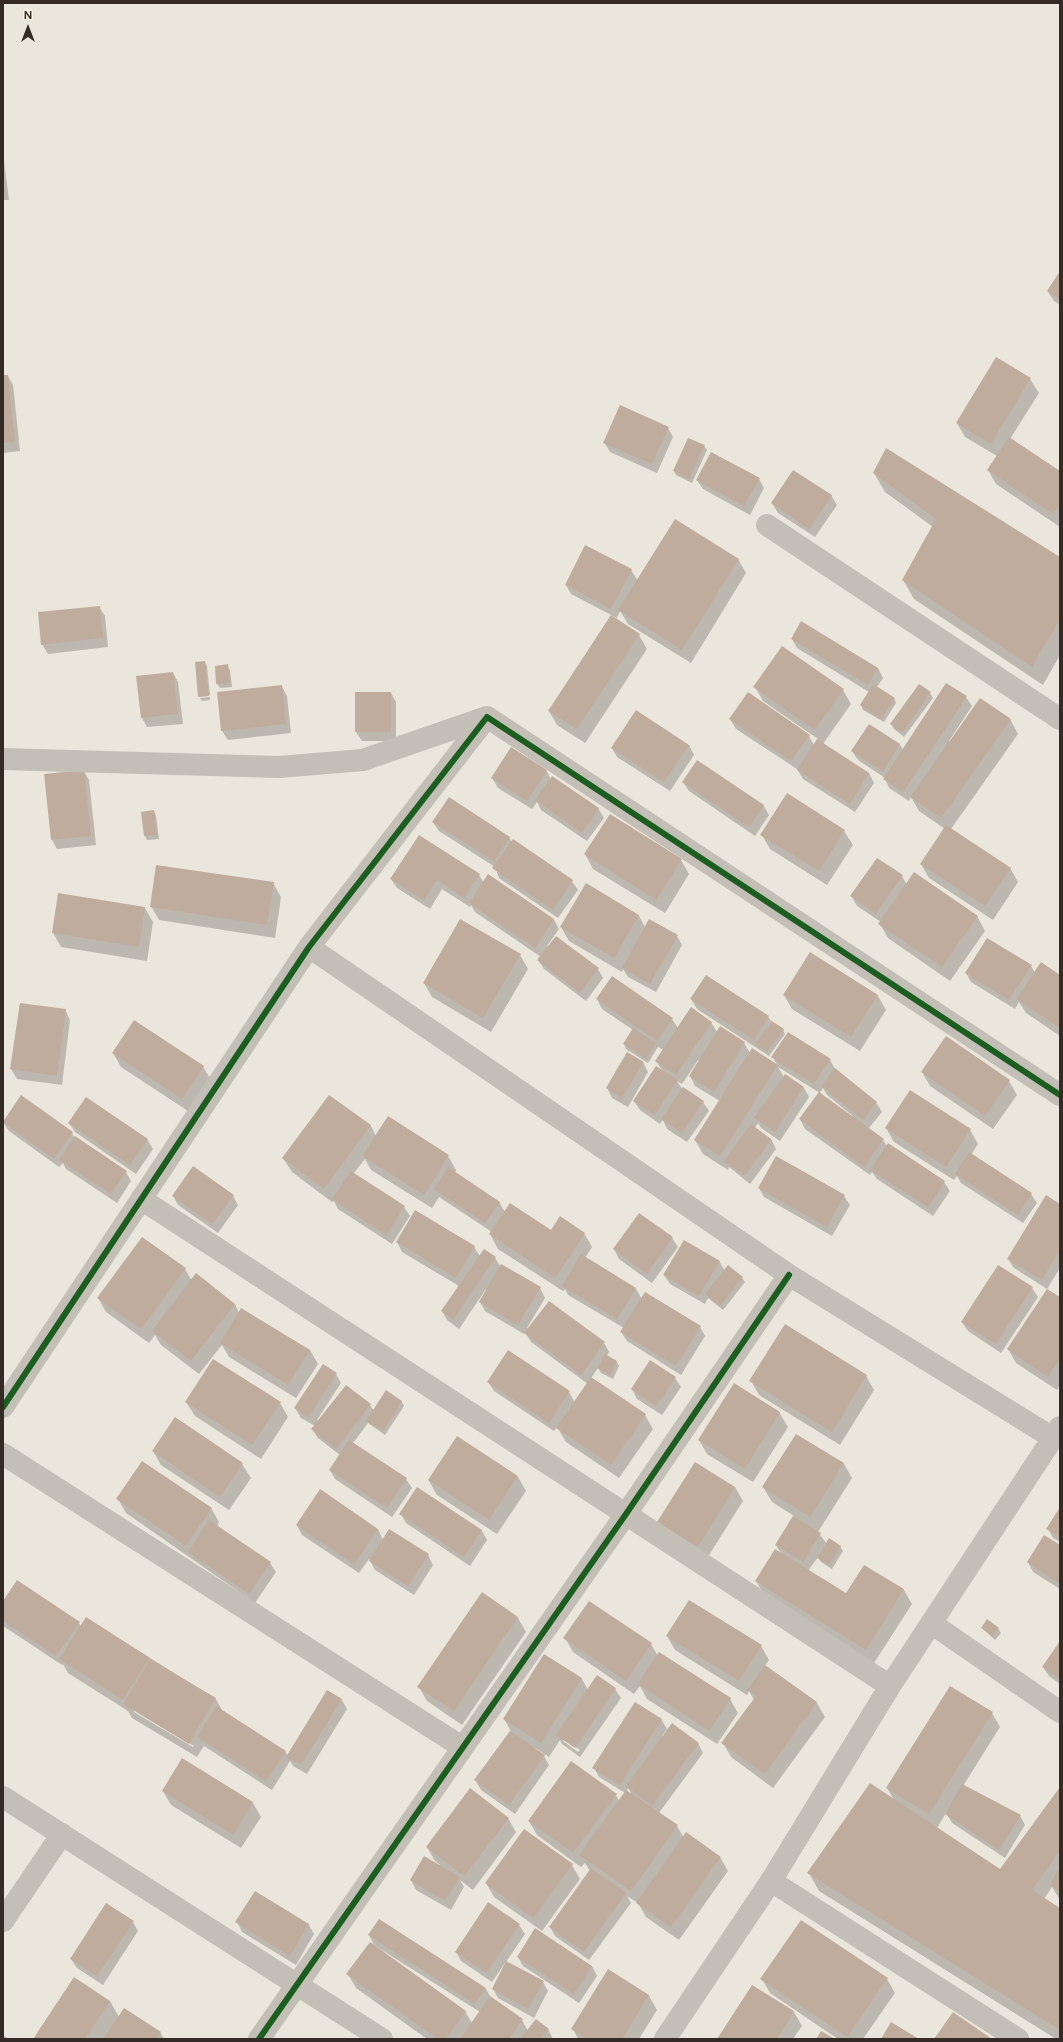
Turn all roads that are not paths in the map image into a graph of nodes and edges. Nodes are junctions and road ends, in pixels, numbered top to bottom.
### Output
1 (768, 525) dead end
2 (487, 717) junction
3 (1060, 719) edge
4 (3, 758) edge
5 (310, 947) junction
6 (1060, 1095) edge
7 (142, 1199) junction
8 (789, 1275) junction
9 (3, 1407) edge
10 (1056, 1432) edge
11 (3, 1454) edge
12 (626, 1514) junction
13 (931, 1623) junction
14 (890, 1686) junction
15 (1060, 1712) edge
16 (462, 1747) junction
17 (3, 1797) edge
18 (62, 1834) junction
19 (771, 1881) junction
20 (3, 1921) edge
21 (297, 1983) junction
22 (259, 2039) edge
23 (382, 2039) edge
24 (665, 2039) edge
25 (1018, 2039) edge

1 - 3 street
2 - 4 street
2 - 5 street
2 - 6 street
5 - 7 street
5 - 8 street
7 - 9 street
7 - 12 street
8 - 10 street
8 - 12 street
10 - 13 street
11 - 16 street
12 - 14 street
12 - 16 street
13 - 14 street
13 - 15 street
14 - 19 street
16 - 21 street
17 - 18 street
18 - 20 street
18 - 21 street
19 - 24 street
19 - 25 street
21 - 22 street
21 - 23 street

